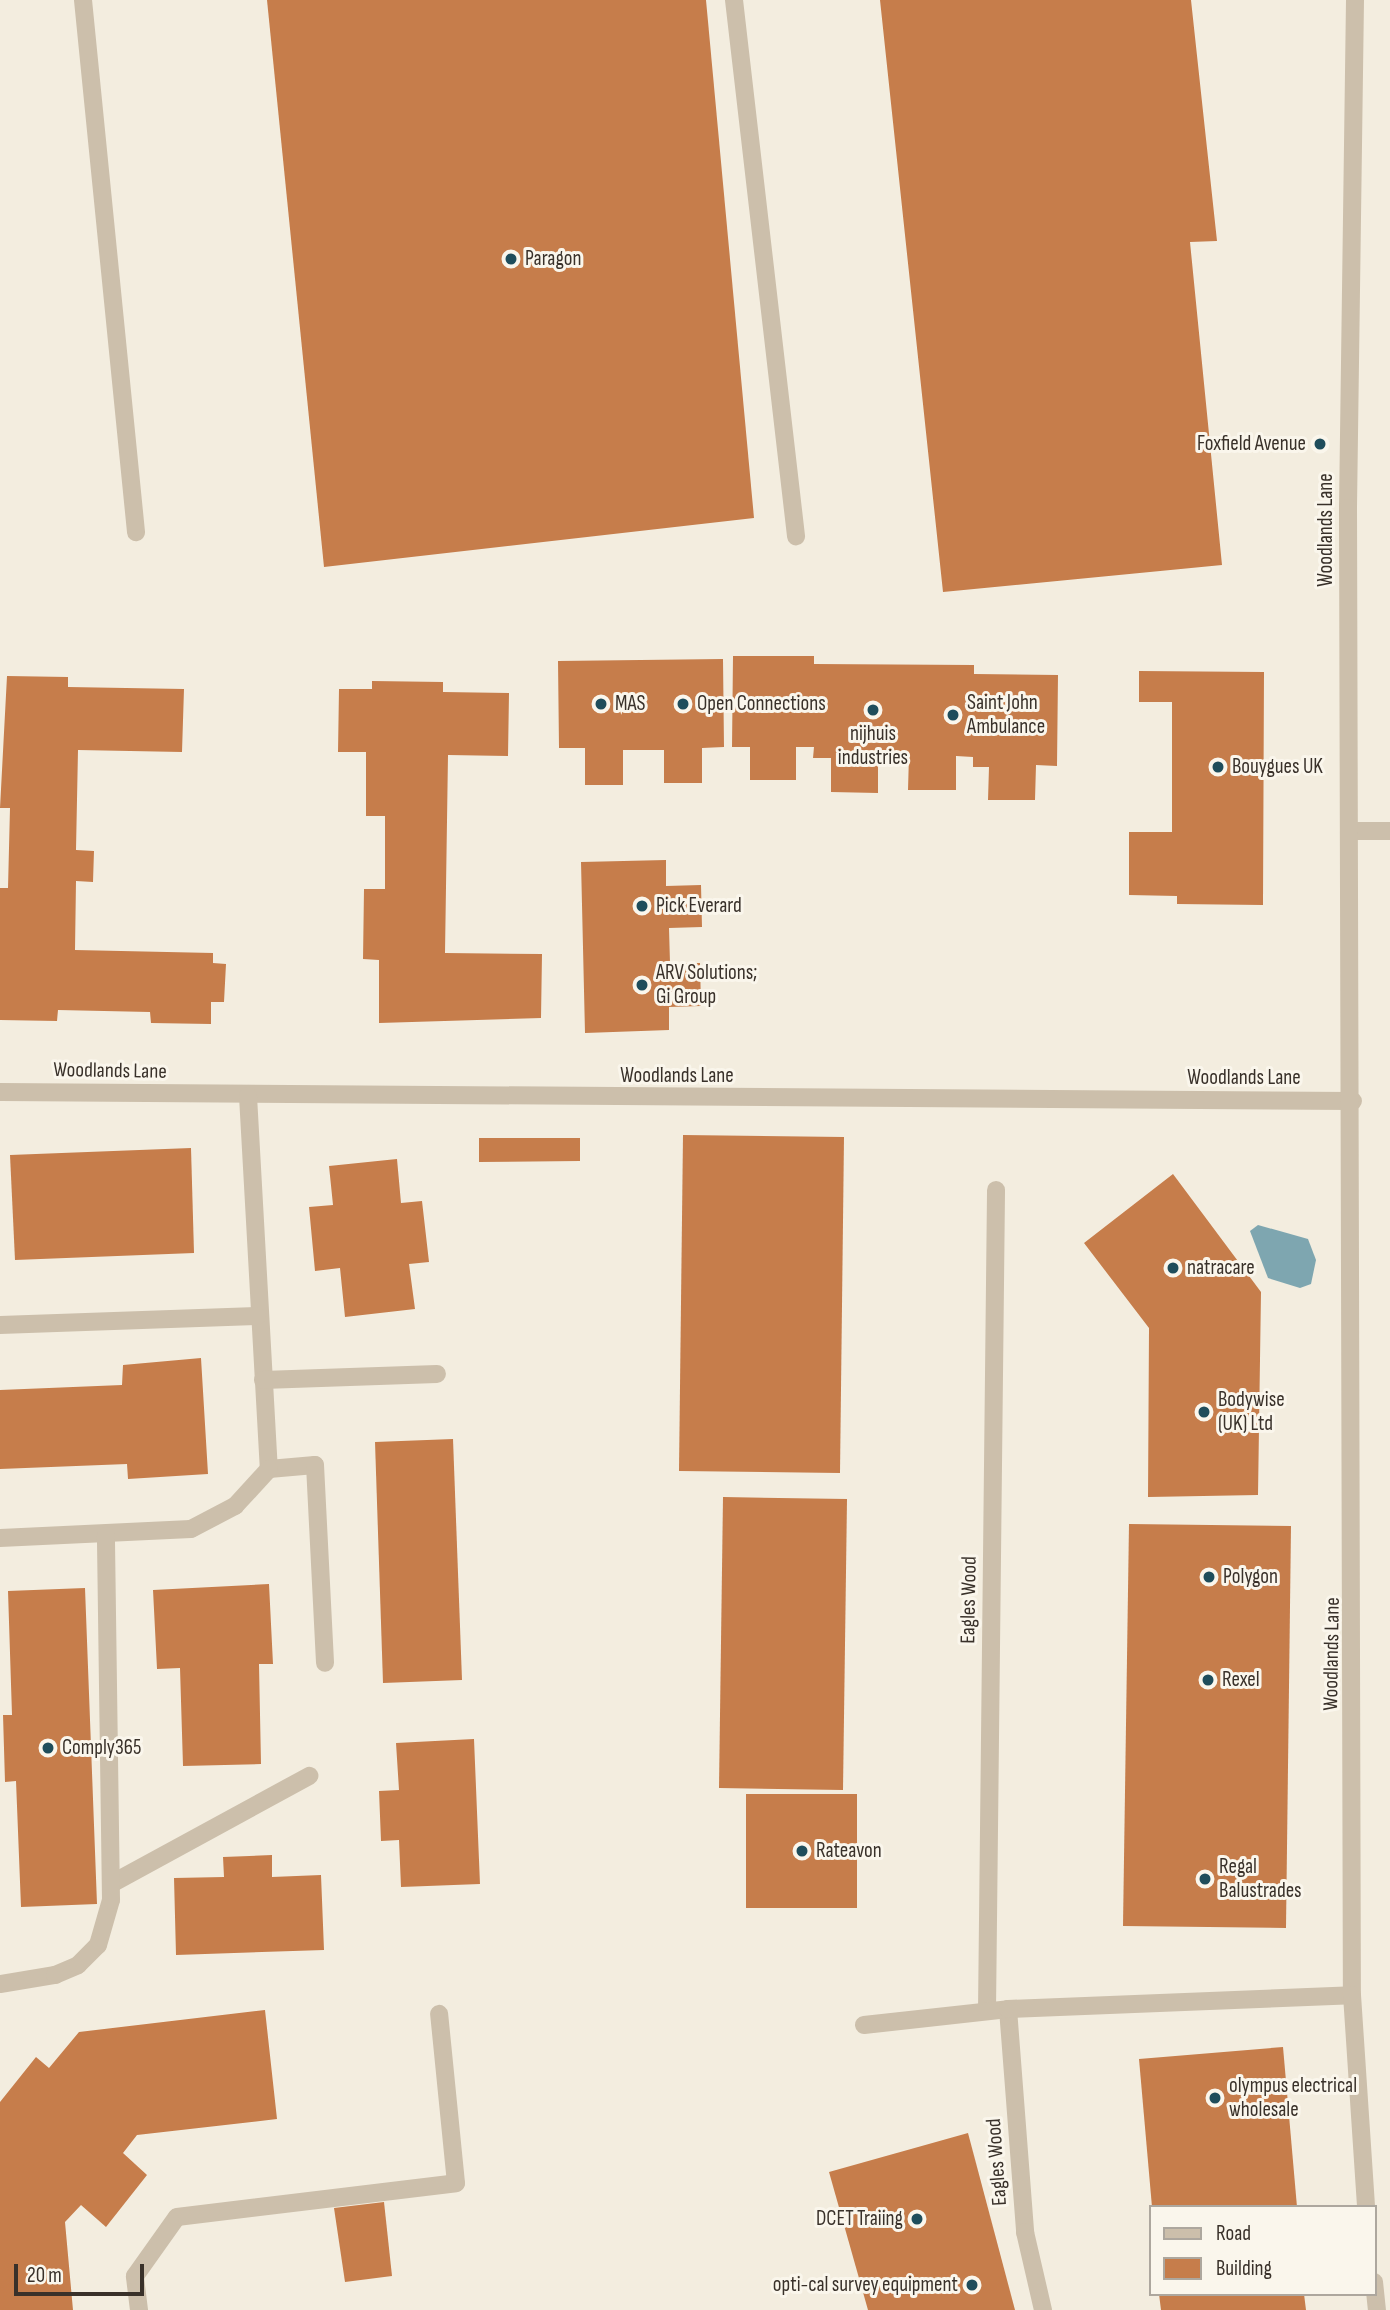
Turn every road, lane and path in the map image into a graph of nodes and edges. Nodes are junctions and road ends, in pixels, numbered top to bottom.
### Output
1 (83, 0) edge
2 (734, 0) edge
3 (1355, 0) edge
4 (136, 532) dead end
5 (796, 536) dead end
6 (1350, 831) junction
7 (1390, 831) edge
8 (0, 1093) edge
9 (248, 1096) junction
10 (1353, 1101) junction
11 (996, 1190) dead end
12 (257, 1316) junction
13 (0, 1325) edge
14 (437, 1374) dead end
15 (263, 1380) junction
16 (270, 1469) junction
17 (106, 1536) junction
18 (0, 1538) edge
19 (326, 1662) dead end
20 (309, 1776) dead end
21 (111, 1884) junction
22 (0, 1984) edge
23 (1352, 1995) junction
24 (1008, 2009) junction
25 (987, 2011) junction
26 (439, 2014) dead end
27 (864, 2025) dead end
28 (1366, 2205) edge
29 (139, 2310) edge
30 (1043, 2310) edge

1 - 4 street
2 - 5 street
3 - 6 street, Woodlands Lane
6 - 7 street
6 - 10 street, Woodlands Lane
8 - 9 street, Woodlands Lane
9 - 10 street, Woodlands Lane
9 - 12 street
10 - 23 street, Woodlands Lane
11 - 25 street, Eagles Wood
12 - 13 street
12 - 15 street
14 - 15 street
15 - 16 street
16 - 17 street
16 - 19 street
17 - 18 street
17 - 21 street
20 - 21 street
21 - 22 street
23 - 24 street
23 - 28 street, Woodlands Lane
24 - 25 street
24 - 30 street, Eagles Wood
25 - 27 street
26 - 29 street

